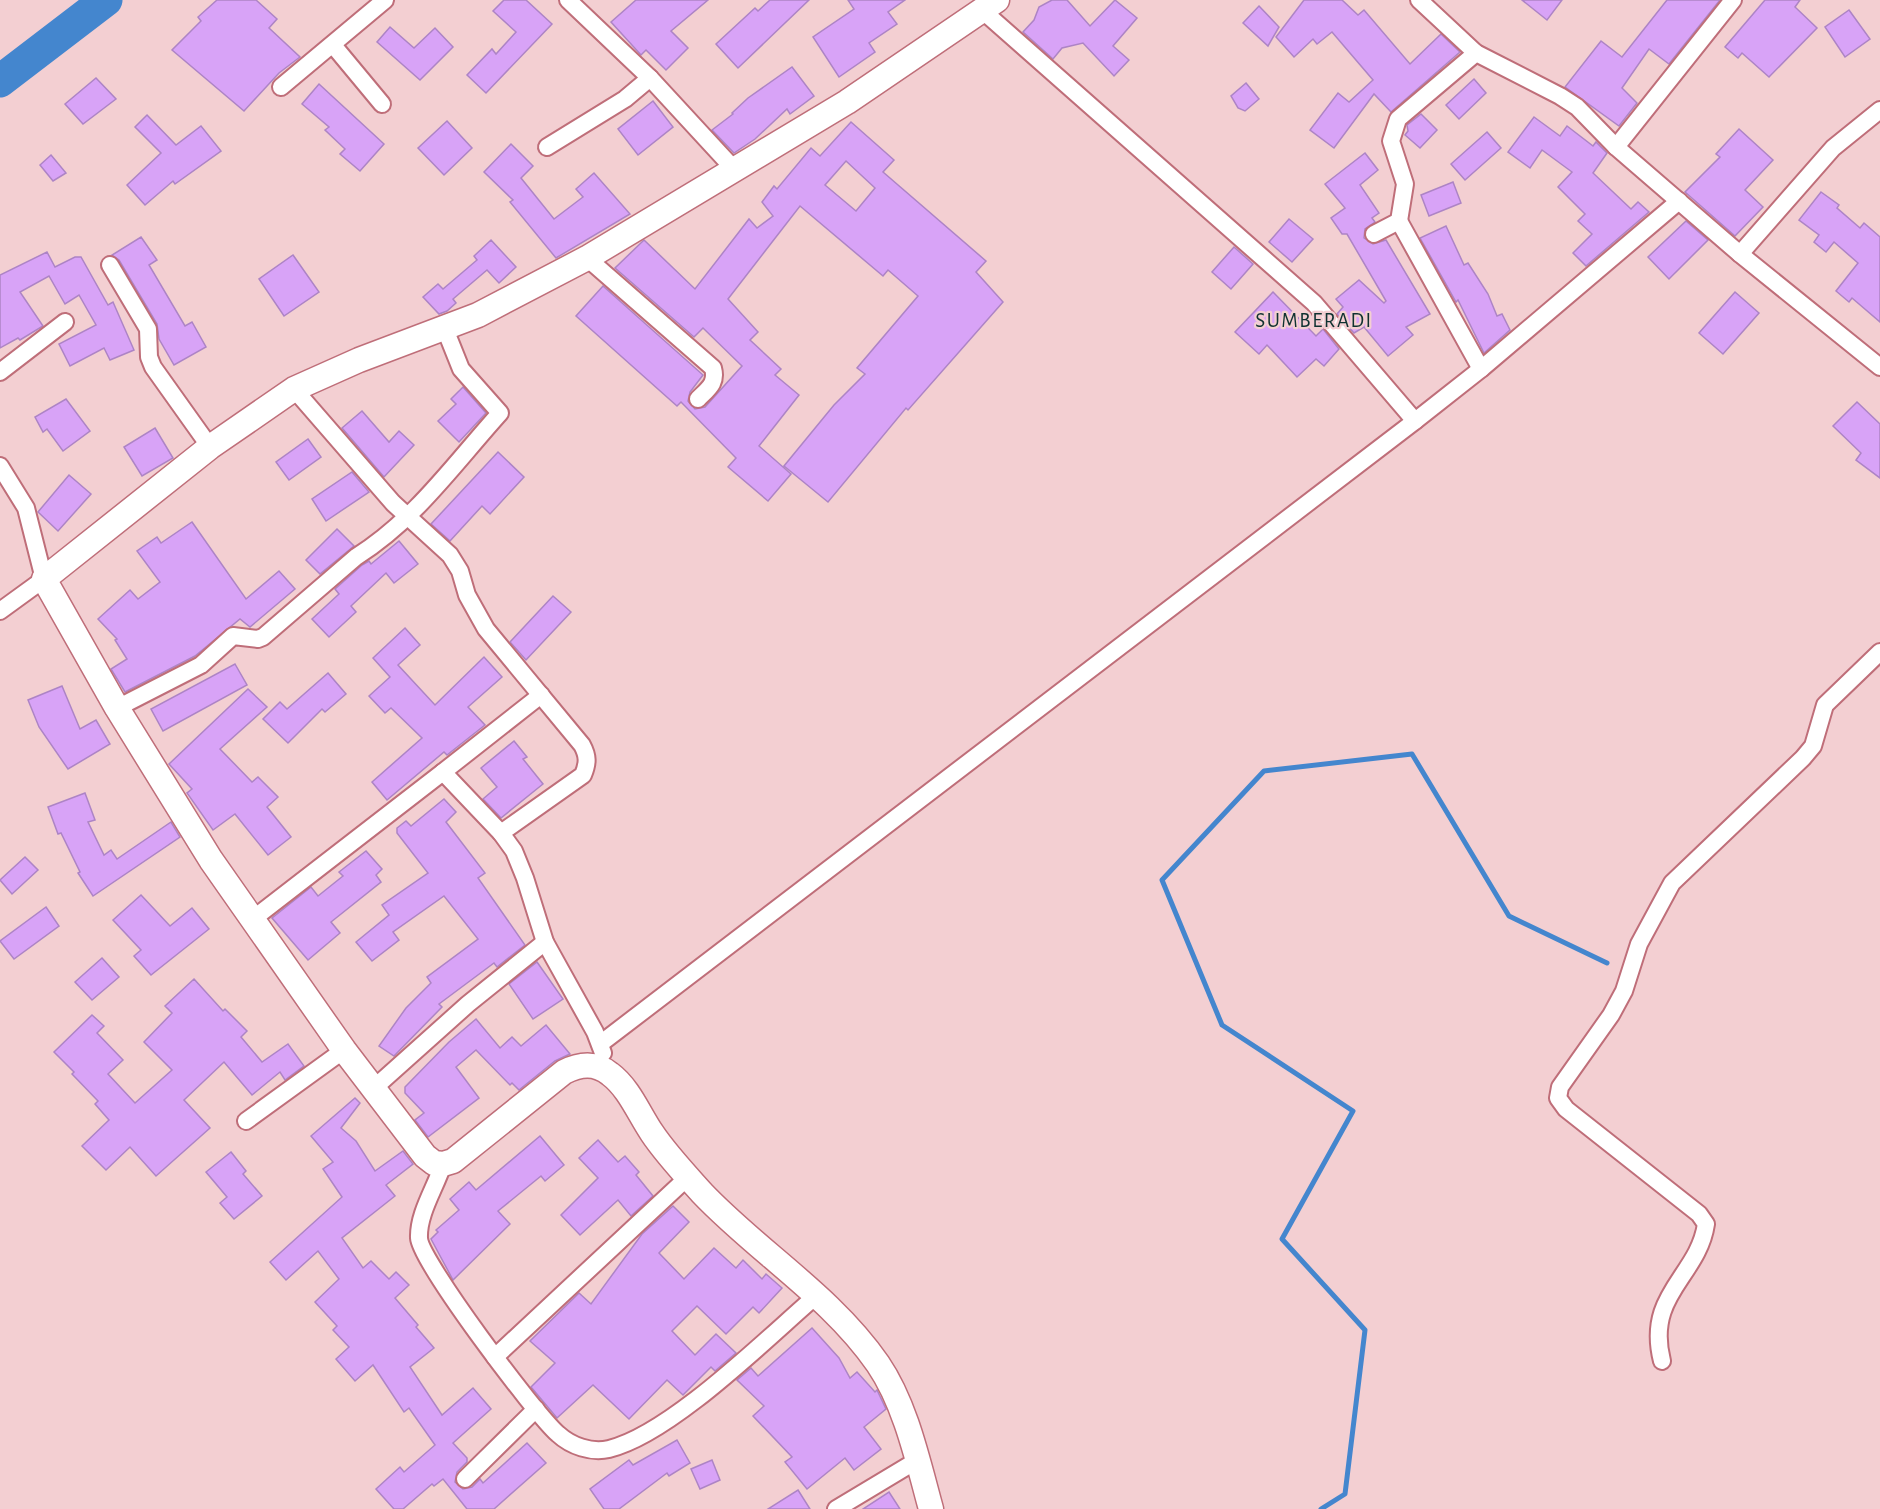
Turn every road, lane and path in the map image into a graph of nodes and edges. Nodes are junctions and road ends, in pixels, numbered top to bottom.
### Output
1 (385, 0) edge
2 (1419, 0) edge
3 (1733, 0) edge
4 (571, 1) edge
5 (990, 5) edge
6 (333, 45) junction
7 (1476, 53) junction
8 (650, 78) junction
9 (281, 87) dead end
10 (382, 104) dead end
11 (1880, 110) edge
12 (547, 147) dead end
13 (1616, 147) junction
14 (733, 168) junction
15 (1679, 201) junction
16 (1399, 221) junction
17 (1374, 234) dead end
18 (1740, 254) junction
19 (587, 258) junction
20 (110, 265) dead end
21 (65, 322) dead end
22 (445, 328) junction
23 (1880, 368) edge
24 (1481, 369) junction
25 (0, 372) edge
26 (294, 389) junction
27 (698, 399) dead end
28 (1415, 421) junction
29 (210, 447) junction
30 (0, 466) edge
31 (408, 516) junction
32 (44, 579) junction
33 (0, 611) edge
34 (1880, 652) edge
35 (541, 695) junction
36 (117, 708) junction
37 (443, 772) junction
38 (501, 833) junction
39 (253, 919) junction
40 (545, 942) junction
41 (600, 1044) junction
42 (344, 1050) junction
43 (603, 1069) junction
44 (373, 1089) junction
45 (246, 1121) dead end
46 (443, 1164) junction
47 (688, 1177) junction
48 (817, 1295) junction
49 (495, 1357) junction
50 (1662, 1361) dead end
51 (536, 1410) junction
52 (916, 1461) junction
53 (465, 1479) dead end
54 (836, 1509) edge
55 (932, 1509) edge

1 - 6 street
2 - 7 street
3 - 13 street
4 - 8 street
5 - 14 street
5 - 28 street
6 - 9 street
6 - 10 street
7 - 13 street
7 - 16 street
8 - 12 street
8 - 14 street
11 - 18 street
13 - 15 street
14 - 19 street
15 - 18 street
15 - 24 street
16 - 17 street
16 - 24 street
18 - 23 street
19 - 22 street
19 - 27 street
20 - 29 street
21 - 25 street
22 - 26 street
22 - 31 street
24 - 28 street
26 - 29 street
26 - 31 street
28 - 41 street
29 - 32 street
30 - 32 street
31 - 35 street
31 - 36 street
32 - 33 street
32 - 36 street
34 - 50 street
35 - 37 street
35 - 38 street
36 - 39 street
37 - 38 street
37 - 39 street
38 - 40 street
39 - 42 street
40 - 41 street
40 - 44 street
41 - 43 street
42 - 44 street
42 - 45 street
43 - 46 street
43 - 47 street
44 - 46 street
46 - 49 street
47 - 48 street
47 - 49 street
48 - 51 street
48 - 52 street
49 - 51 street
51 - 53 street
52 - 54 street
52 - 55 street

